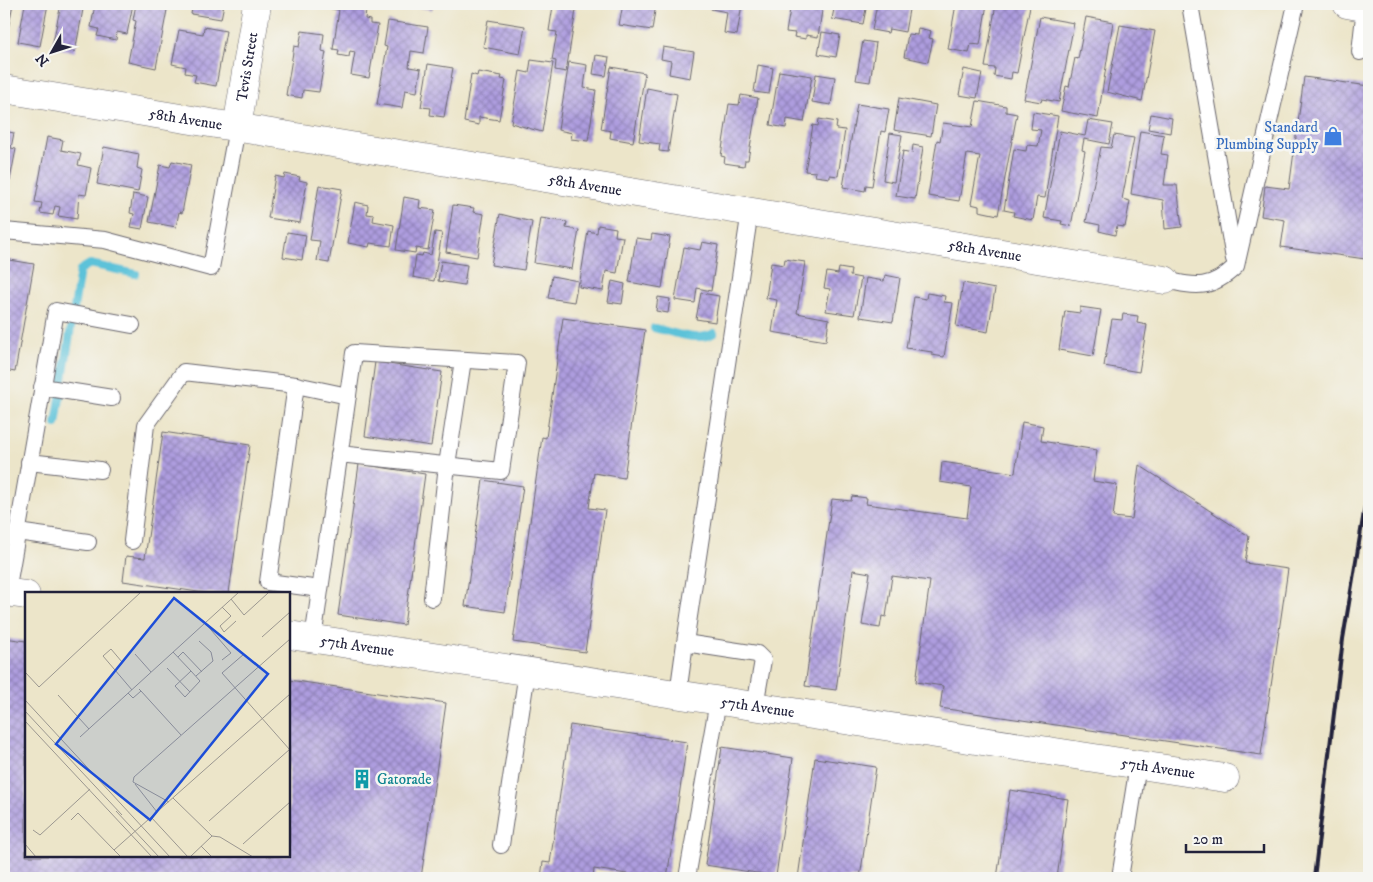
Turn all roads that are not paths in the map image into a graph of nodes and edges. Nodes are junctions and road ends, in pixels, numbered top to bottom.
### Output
1 (257, 4) edge
2 (1190, 4) edge
3 (1296, 4) edge
4 (1358, 5) edge
5 (1360, 52) dead end
6 (4, 89) edge
7 (237, 128) junction
8 (750, 211) junction
9 (4, 231) edge
10 (1236, 266) junction
11 (1165, 280) joint
12 (132, 325) dead end
13 (463, 360) junction
14 (296, 385) junction
15 (42, 387) junction
16 (348, 396) junction
17 (112, 398) dead end
18 (339, 454) junction
19 (29, 462) junction
20 (447, 465) junction
21 (100, 470) dead end
22 (17, 532) junction
23 (88, 542) dead end
24 (132, 542) dead end
25 (320, 589) junction
26 (12, 593) edge
27 (432, 598) dead end
28 (301, 637) edge
29 (685, 643) junction
30 (527, 672) junction
31 (678, 694) junction
32 (718, 701) junction
33 (755, 706) junction
34 (1138, 765) junction
35 (1226, 778) dead end
36 (501, 845) dead end
37 (687, 878) edge
38 (1120, 878) edge

1 - 7 street, Tevis Street
2 - 10 lane
3 - 10 lane
4 - 5 lane
6 - 7 street, 58th Avenue
7 - 8 street, 58th Avenue
7 - 9 lane
8 - 11 street, 58th Avenue
8 - 29 lane
10 - 11 lane
12 - 15 lane
13 - 16 lane
13 - 20 lane
13 - 20 lane
14 - 16 lane
14 - 24 lane
14 - 25 lane
15 - 17 lane
15 - 19 lane
16 - 18 lane
18 - 20 lane
18 - 25 lane
19 - 21 lane
19 - 22 lane
20 - 27 lane
22 - 23 lane
22 - 26 lane
25 - 28 lane
28 - 30 street, 57th Avenue
29 - 31 lane
29 - 33 lane
30 - 31 street, 57th Avenue
30 - 36 lane
31 - 32 street, 57th Avenue
32 - 33 street, 57th Avenue
32 - 37 lane
33 - 34 street, 57th Avenue
34 - 35 street, 57th Avenue
34 - 38 lane

